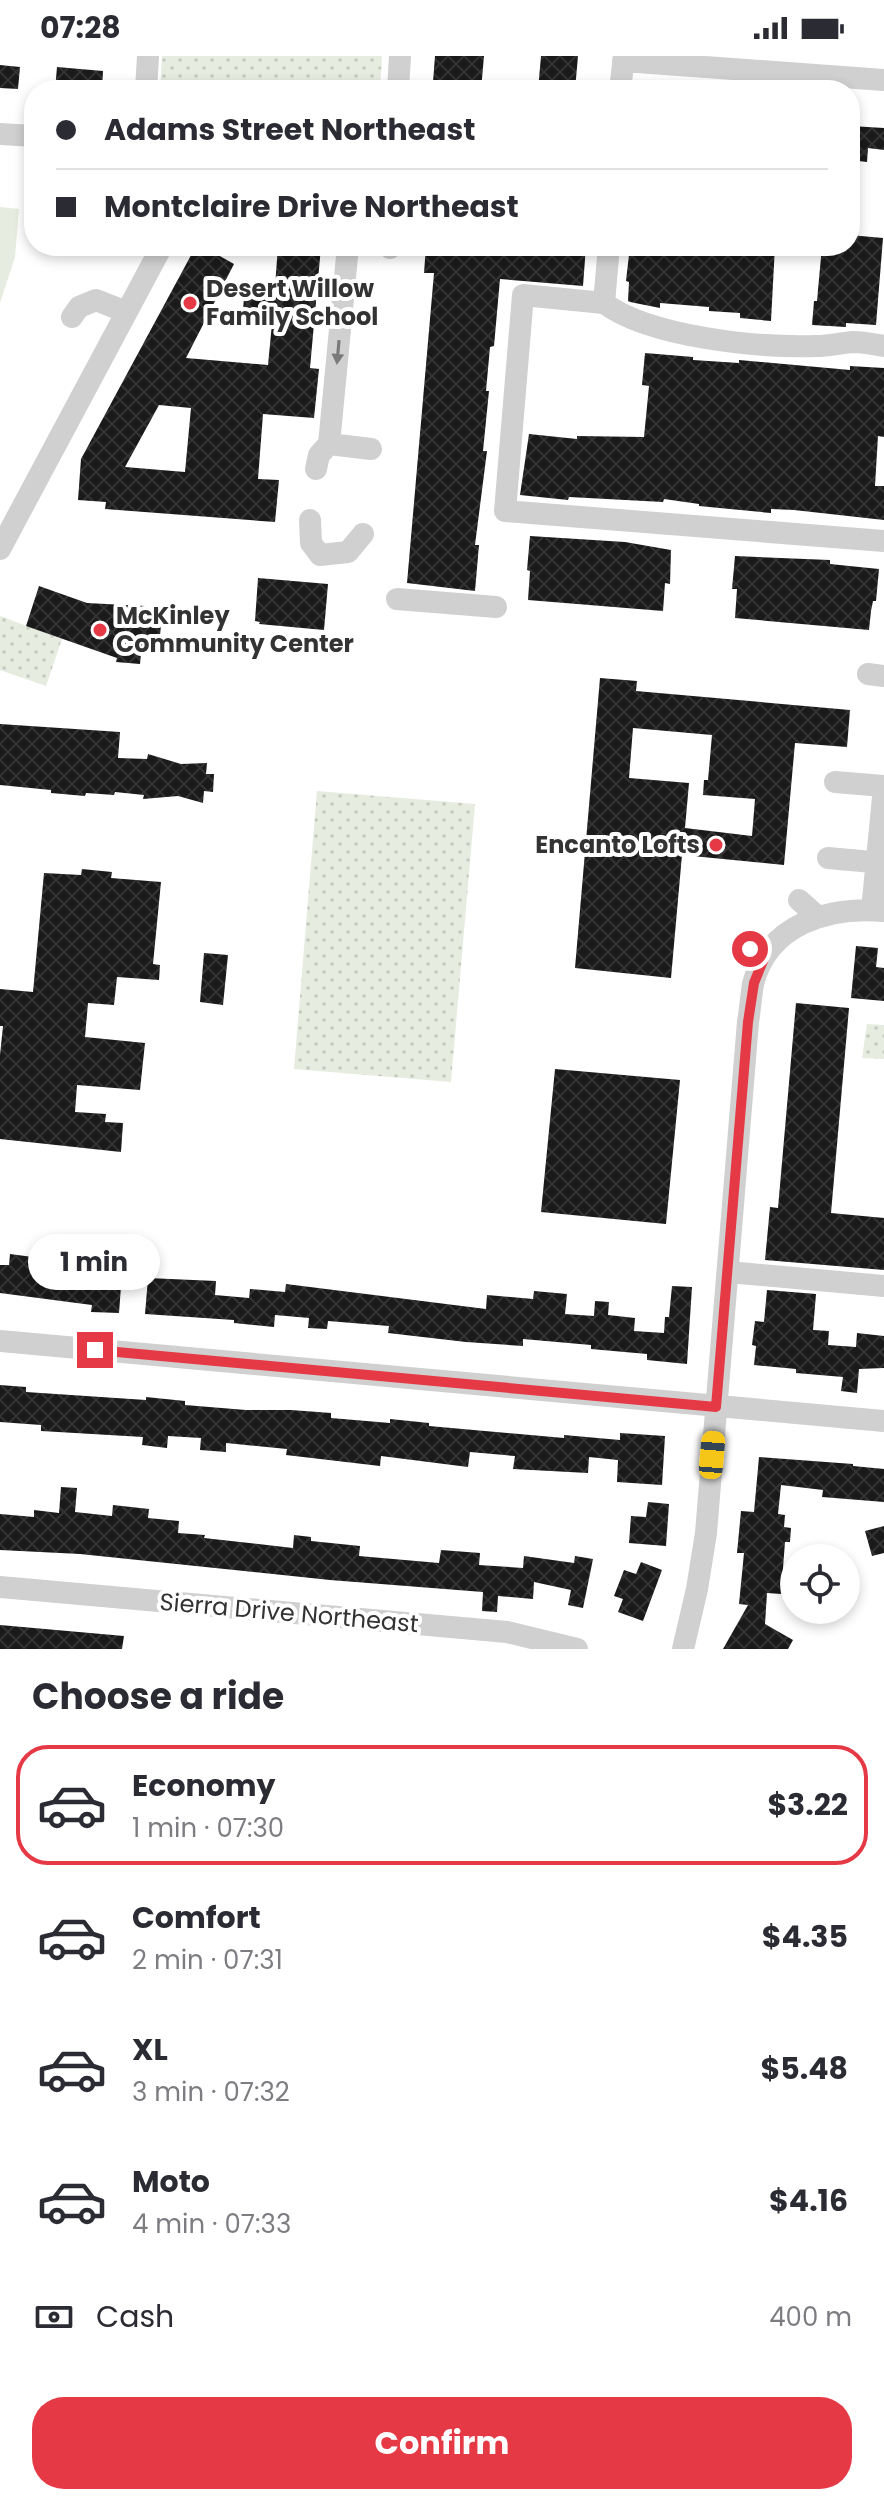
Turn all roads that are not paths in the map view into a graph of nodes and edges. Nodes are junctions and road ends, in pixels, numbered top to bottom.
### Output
1 (148, 56) edge
2 (400, 56) edge
3 (624, 58) edge
4 (737, 63) edge
5 (147, 80) edge
6 (399, 80) edge
7 (621, 80) edge
8 (884, 80) edge
9 (0, 134) edge
10 (24, 135) edge
11 (157, 256) edge
12 (347, 256) edge
13 (608, 256) edge
14 (604, 303) junction
15 (126, 312) junction
16 (72, 317) dead end
17 (884, 346) edge
18 (329, 444) junction
19 (371, 449) dead end
20 (316, 469) dead end
21 (310, 520) dead end
22 (363, 534) dead end
23 (884, 541) edge
24 (0, 549) edge
25 (397, 599) dead end
26 (496, 607) dead end
27 (835, 782) dead end
28 (884, 787) edge
29 (828, 858) dead end
30 (880, 863) edge
31 (799, 900) dead end
32 (878, 910) edge
33 (818, 917) junction
34 (744, 947) dead end
35 (765, 956) junction
36 (728, 1272) junction
37 (884, 1286) edge
38 (0, 1341) edge
39 (716, 1407) junction
40 (884, 1421) edge
41 (0, 1587) edge
42 (577, 1649) edge
43 (683, 1649) edge

1 - 5 street
2 - 6 street
3 - 4 street
3 - 7 street
4 - 8 street
9 - 10 street
11 - 15 street
12 -> 18 street
13 - 14 street
14 - 17 street
14 - 23 street
15 - 16 street
15 - 24 street
18 - 19 street
18 - 20 street
21 - 22 street
25 - 26 street
27 - 28 street
28 - 30 street
29 - 30 street
30 - 32 street
31 - 33 street
32 - 33 street
33 - 35 street
34 - 35 street
35 - 36 street
36 - 37 street
36 - 39 street
38 - 39 street
39 - 40 street
39 - 43 street
41 - 42 street, Sierra Drive Northeast

